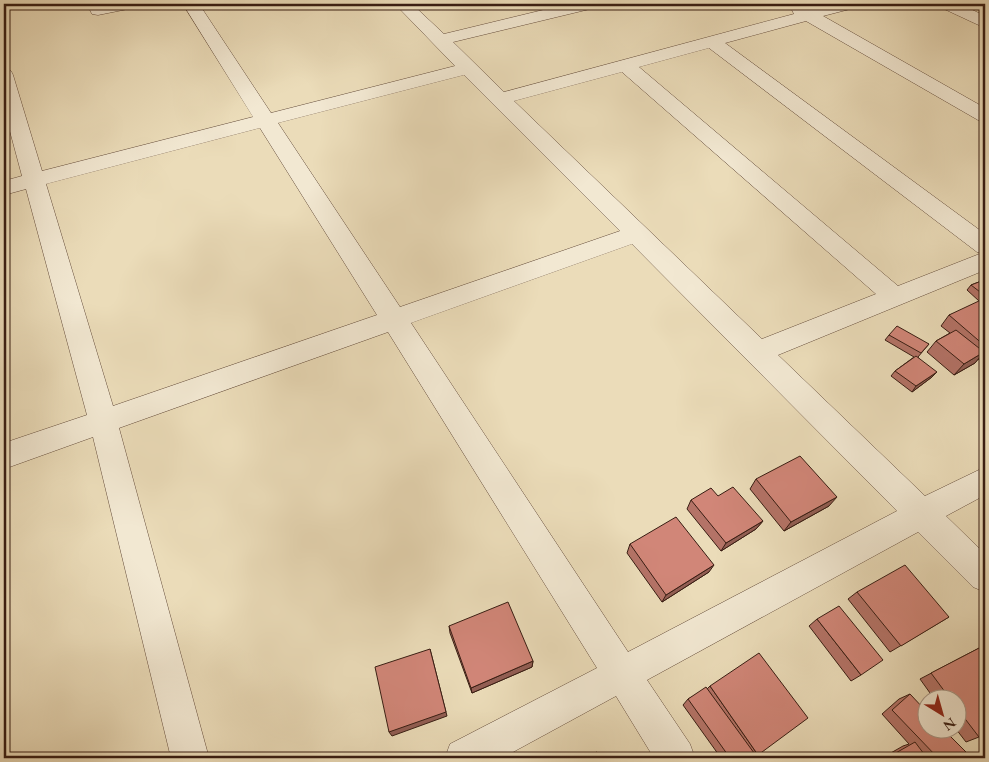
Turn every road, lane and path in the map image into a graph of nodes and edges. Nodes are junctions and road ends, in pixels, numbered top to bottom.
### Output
1 (127, 4) edge
2 (191, 4) edge
3 (403, 4) edge
4 (588, 4) edge
5 (787, 4) edge
6 (848, 4) edge
7 (948, 4) edge
8 (98, 10) dead end
9 (809, 15) junction
10 (985, 23) edge
11 (440, 40) junction
12 (711, 41) junction
13 (626, 65) junction
14 (468, 68) junction
15 (4, 75) edge
16 (500, 99) junction
17 (985, 116) edge
18 (265, 120) junction
19 (34, 180) junction
20 (4, 188) edge
21 (637, 234) junction
22 (985, 246) edge
23 (985, 261) edge
24 (896, 297) junction
25 (393, 320) junction
26 (757, 352) junction
27 (103, 421) junction
28 (4, 456) edge
29 (985, 480) edge
30 (922, 514) junction
31 (985, 576) edge
32 (620, 675) junction
33 (190, 758) edge
34 (464, 758) edge
35 (676, 758) edge

1 - 8 street
2 - 18 street
3 - 11 street
4 - 11 street
5 - 9 street
6 - 9 street
7 - 10 street
9 - 12 street
9 - 17 street
11 - 14 street
12 - 13 street
12 - 22 street
13 - 16 street
13 - 24 street
14 - 16 street
14 - 18 street
15 - 19 street
16 - 21 street
18 - 19 street
18 - 25 street
19 - 20 street
19 - 27 street
21 - 25 street
21 - 26 street
23 - 24 street
24 - 26 street
25 - 27 street
25 - 32 street
26 - 30 street
27 - 28 street
27 - 33 street
29 - 30 street
30 - 31 street
30 - 32 street
32 - 34 street
32 - 35 street

